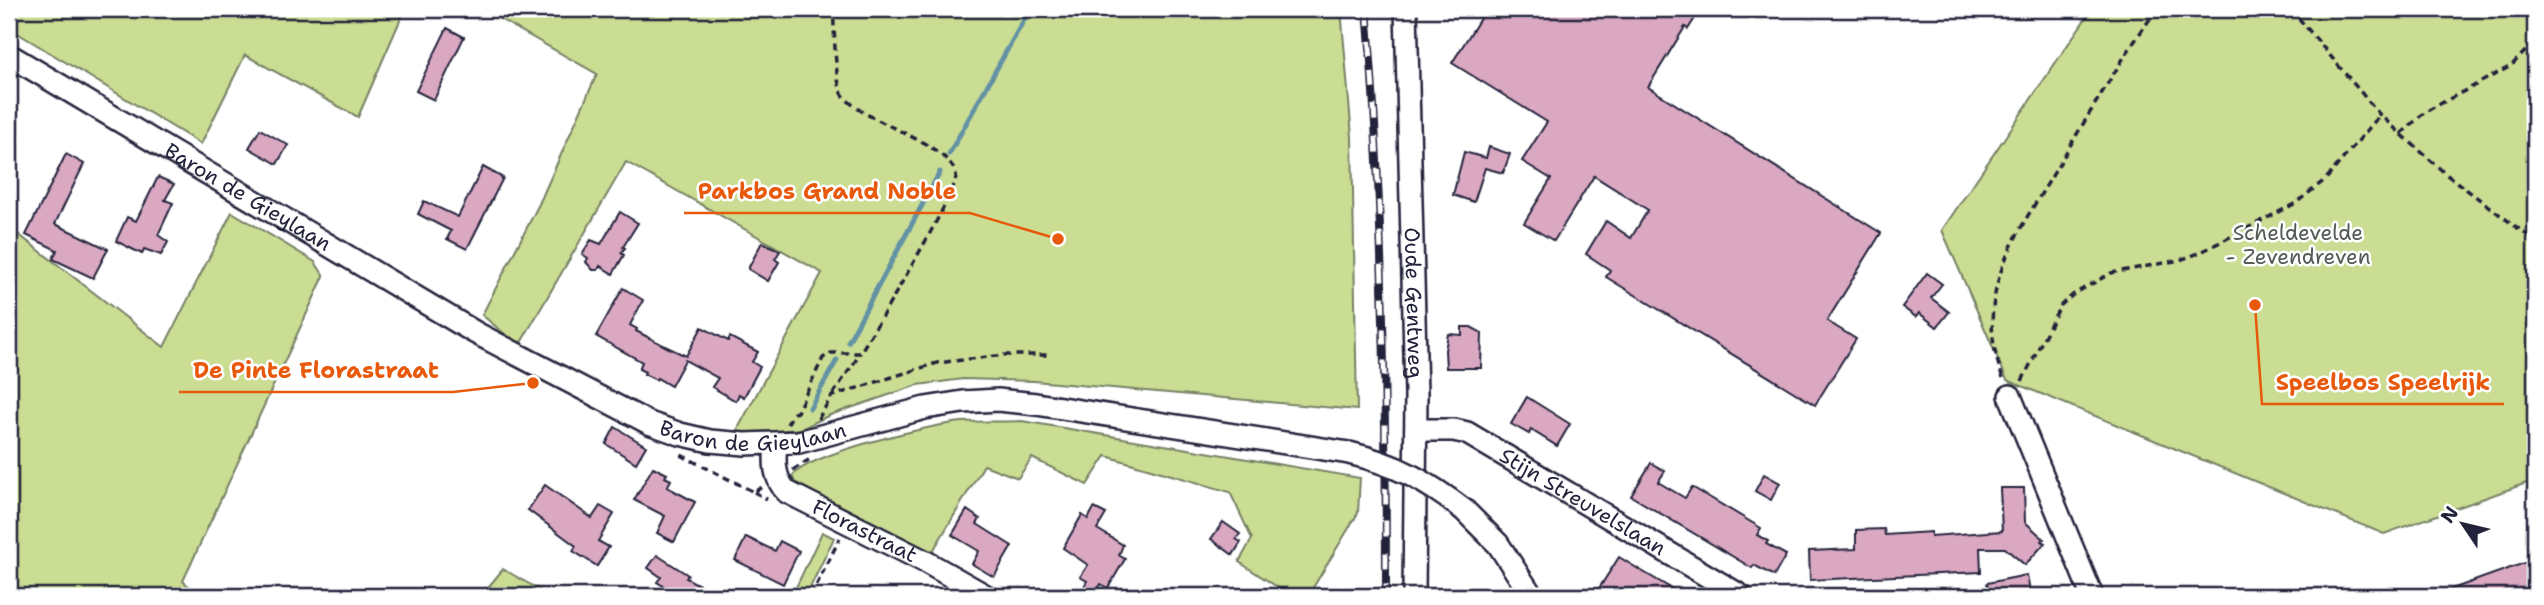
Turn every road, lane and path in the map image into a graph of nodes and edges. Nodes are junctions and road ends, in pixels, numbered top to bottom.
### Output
1 (833, 9) edge
2 (1406, 9) edge
3 (2157, 9) edge
4 (2291, 9) edge
5 (2535, 41) edge
6 (9, 55) edge
7 (2380, 115) junction
8 (2401, 134) junction
9 (2535, 241) edge
10 (860, 353) junction
11 (1050, 355) dead end
12 (832, 396) junction
13 (2010, 396) junction
14 (1416, 430) junction
15 (776, 444) junction
16 (813, 448) junction
17 (777, 479) junction
18 (848, 524) junction
19 (811, 596) edge
20 (986, 596) edge
21 (1414, 596) edge
22 (1532, 596) edge
23 (1741, 596) edge
24 (2092, 596) edge

1 - 10 path
2 - 14 street, Oude Gentweg
3 - 13 path
4 - 7 path
5 - 8 path
6 - 15 street, Baron de Gieylaan
7 - 8 path
7 - 13 path
8 - 9 path
10 - 12 path
10 - 15 path
11 - 12 path
12 - 16 path
13 - 24 street
14 - 21 street, Oude Gentweg
14 - 23 street, Stijn Streuvelslaan
15 - 16 street, Baron de Gieylaan
15 - 17 street
16 - 17 path
16 - 22 street, Baron de Gieylaan, bridge
17 - 18 street, Florastraat
18 - 19 path
18 - 20 street, Florastraat

